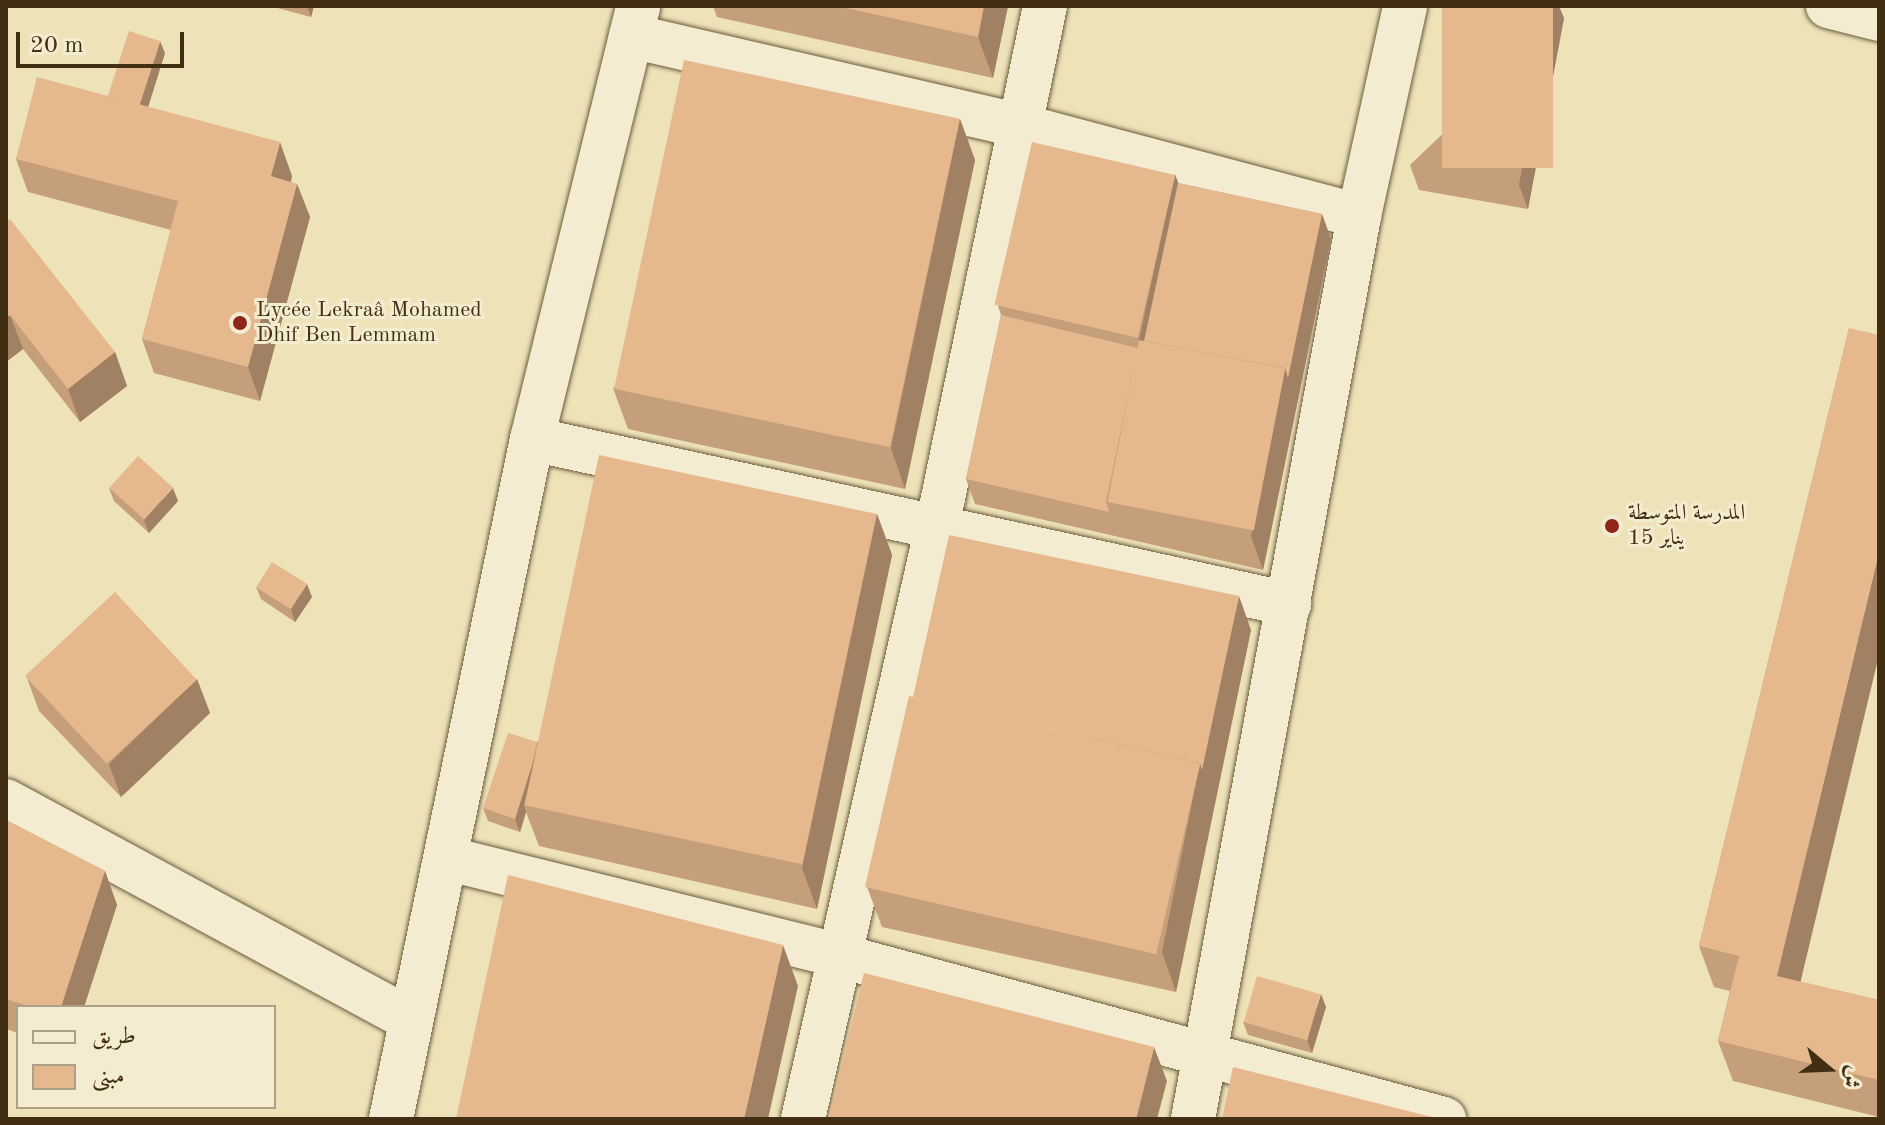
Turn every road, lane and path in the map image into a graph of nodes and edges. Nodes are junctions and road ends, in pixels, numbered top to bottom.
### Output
1 (1045, 6) edge
2 (1405, 6) edge
3 (1828, 6) edge
4 (1879, 19) edge
5 (634, 21) edge
6 (1021, 126) junction
7 (1359, 216) junction
8 (532, 439) junction
9 (937, 527) junction
10 (1289, 604) junction
11 (6, 801) edge
12 (449, 859) junction
13 (837, 955) junction
14 (411, 1020) junction
15 (1207, 1056) junction
16 (391, 1119) edge
17 (803, 1119) edge
18 (1193, 1119) edge
19 (1444, 1119) edge

1 - 6 street
2 - 7 street
3 - 4 street
5 - 6 street
5 - 8 street
6 - 7 street
6 - 9 street
7 - 10 street
8 - 9 street
8 - 12 street
9 - 10 street
9 - 13 street
10 - 15 street
11 - 14 street
12 - 13 street
12 - 14 street
13 - 15 street
13 - 17 street
14 - 16 street
15 - 18 street
15 - 19 street

